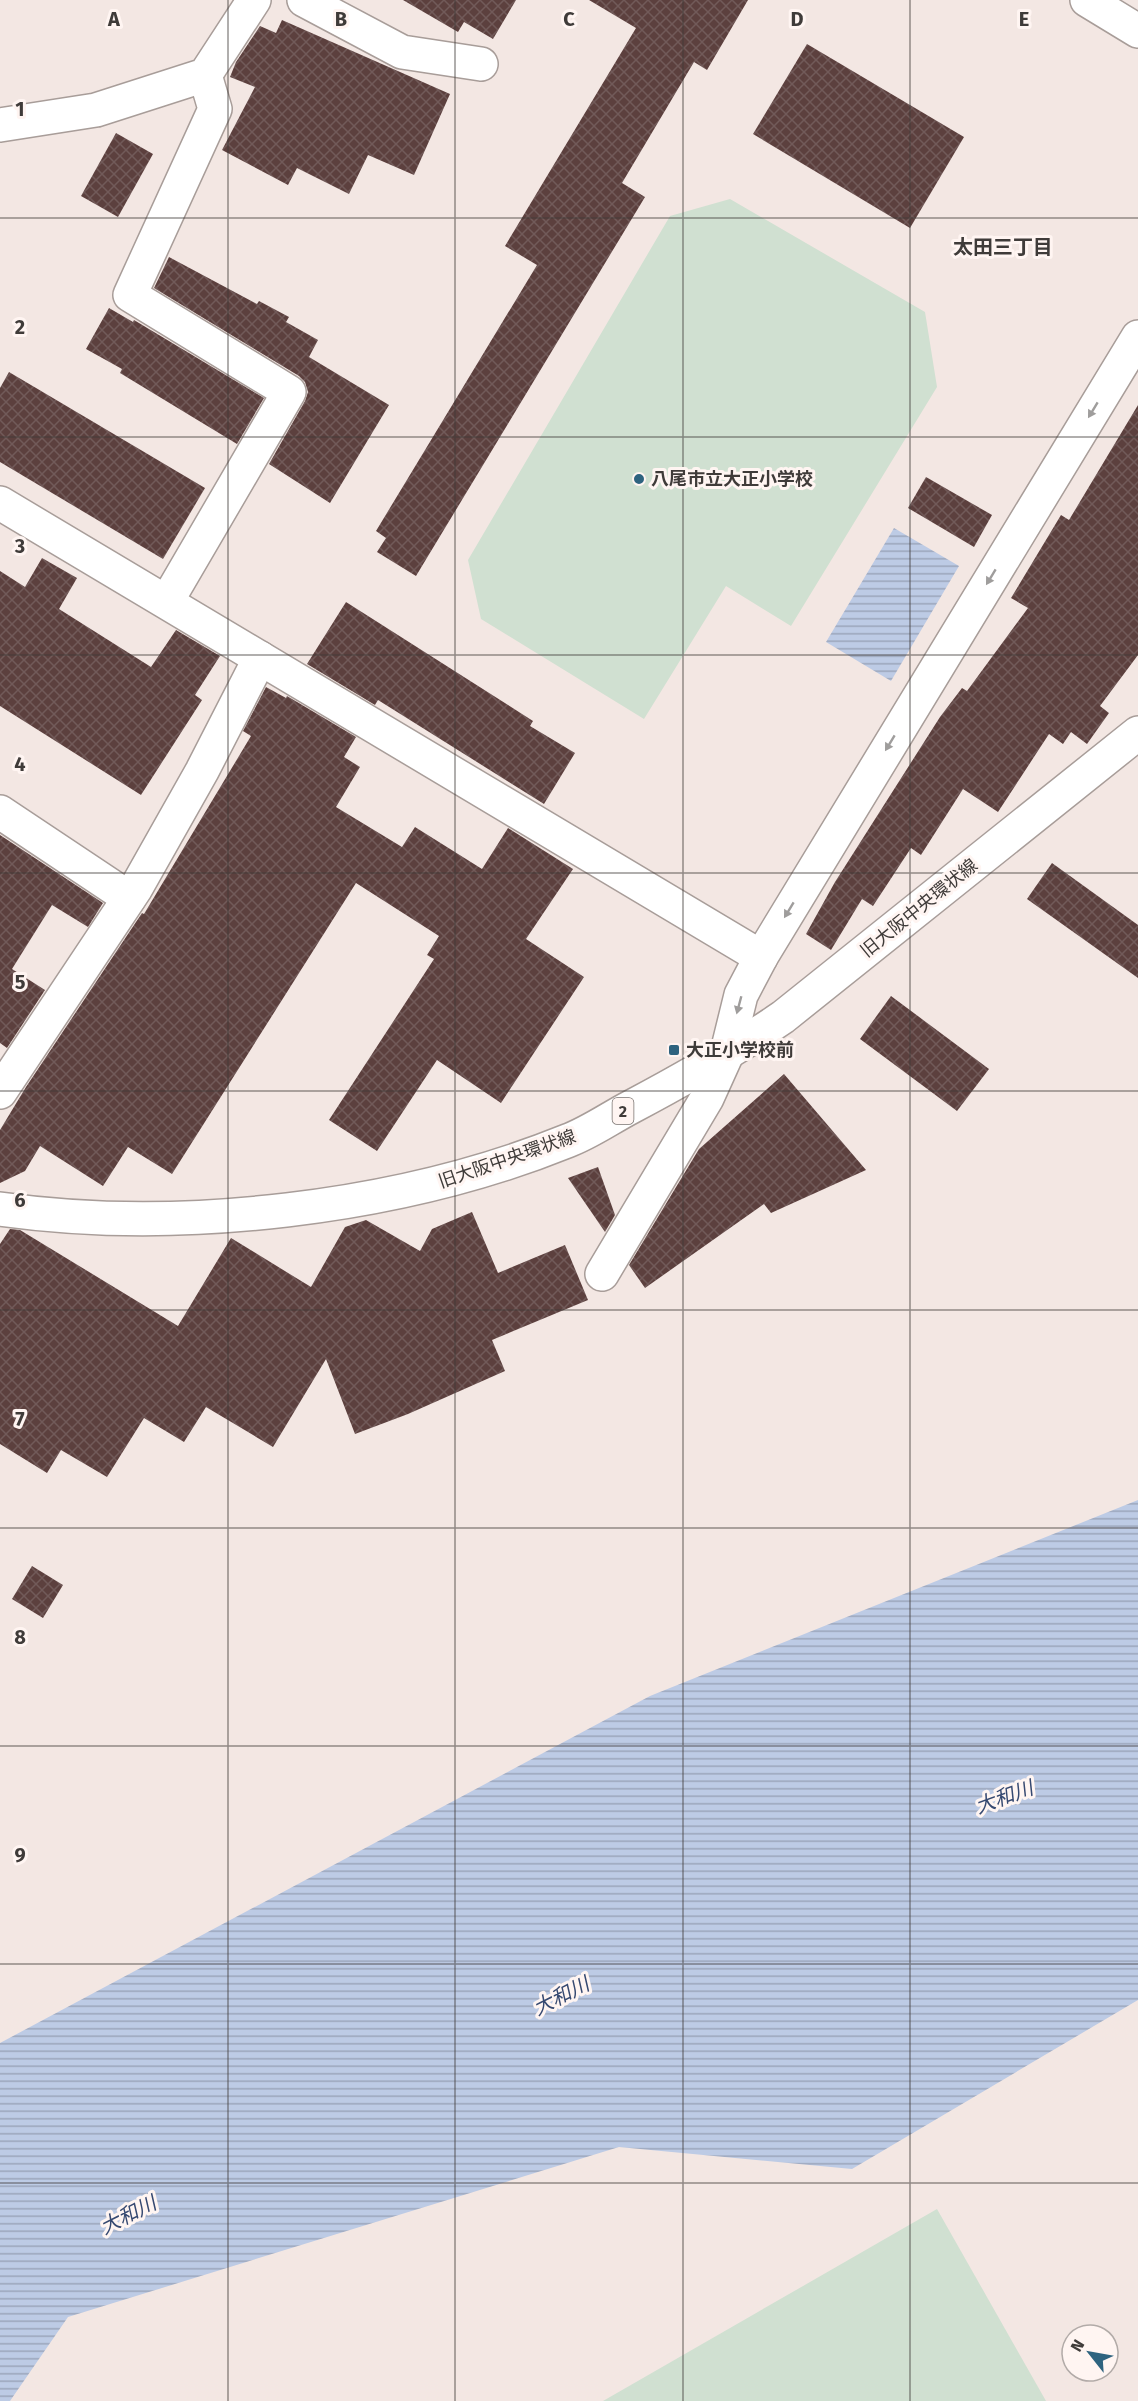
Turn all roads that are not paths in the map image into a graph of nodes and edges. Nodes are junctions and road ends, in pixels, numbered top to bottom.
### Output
1 (254, 0) edge
2 (304, 0) edge
3 (1087, 0) edge
4 (1138, 31) edge
5 (482, 64) dead end
6 (205, 75) junction
7 (0, 125) edge
8 (1133, 355) edge
9 (0, 503) edge
10 (167, 601) junction
11 (260, 658) junction
12 (1138, 733) edge
13 (0, 812) edge
14 (129, 898) junction
15 (761, 957) junction
16 (726, 1056) junction
17 (0, 1092) edge
18 (0, 1209) edge
19 (602, 1274) dead end

1 - 6 street
2 - 5 street
3 - 4 street
6 - 7 street
6 - 10 street
8 -> 15 street
9 - 10 street
10 - 11 street
11 - 14 street
11 - 15 street
12 - 16 street, 旧大阪中央環状線 / 2
13 - 14 street
14 - 17 street
15 -> 16 street
16 - 18 street, 旧大阪中央環状線 / 2
16 - 19 street

